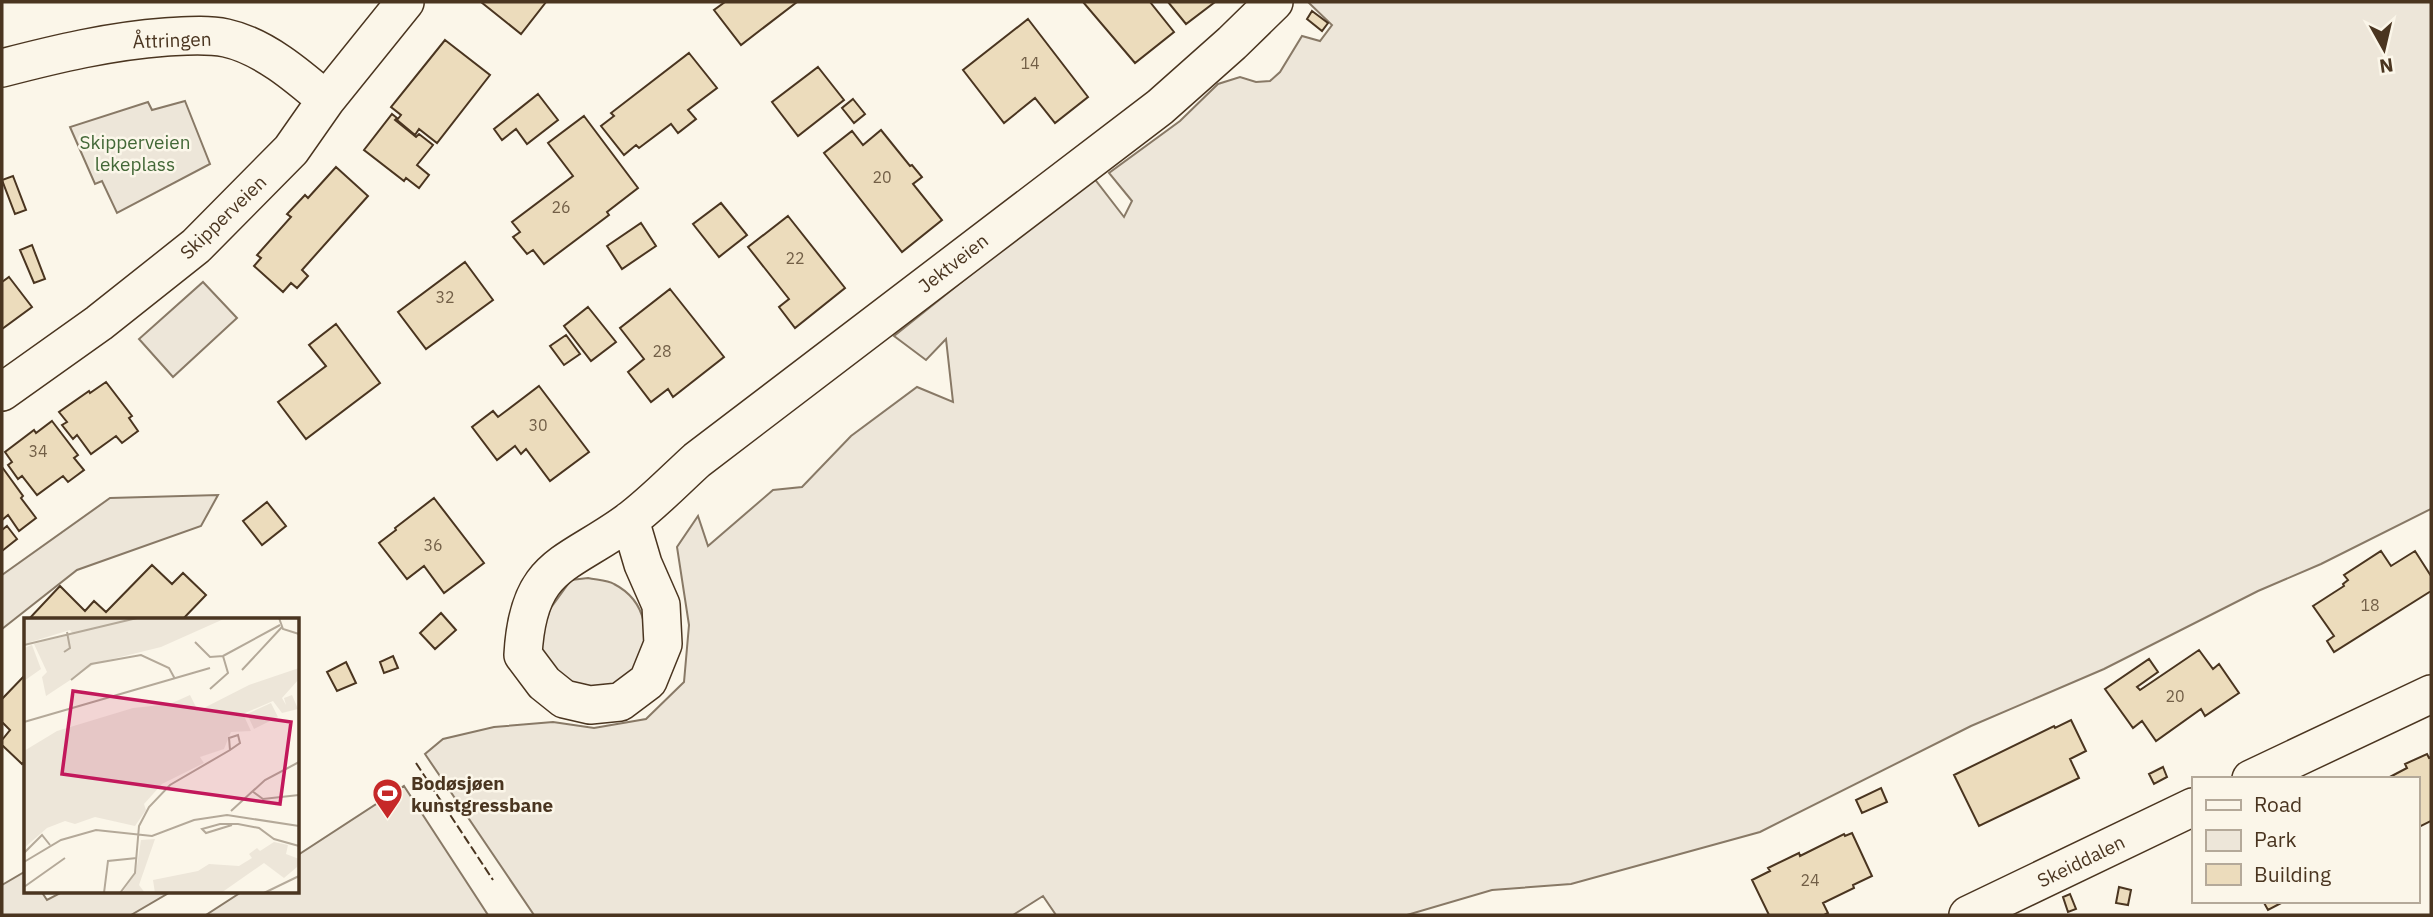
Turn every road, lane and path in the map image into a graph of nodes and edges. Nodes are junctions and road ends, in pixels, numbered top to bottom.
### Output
1 (405, 2) edge
2 (1273, 2) edge
3 (2, 68) edge
4 (326, 100) junction
5 (2, 392) edge
6 (629, 520) junction
7 (2431, 694) edge
8 (2255, 777) edge
9 (2192, 807) edge
10 (1968, 915) edge

1 - 4 street, Skipperveien
2 - 6 street, Jektveien
3 - 4 street, Åttringen
4 - 5 street, Skipperveien
6 - 6 street, Jektveien
7 - 8 street
9 - 10 street, Skeiddalen

